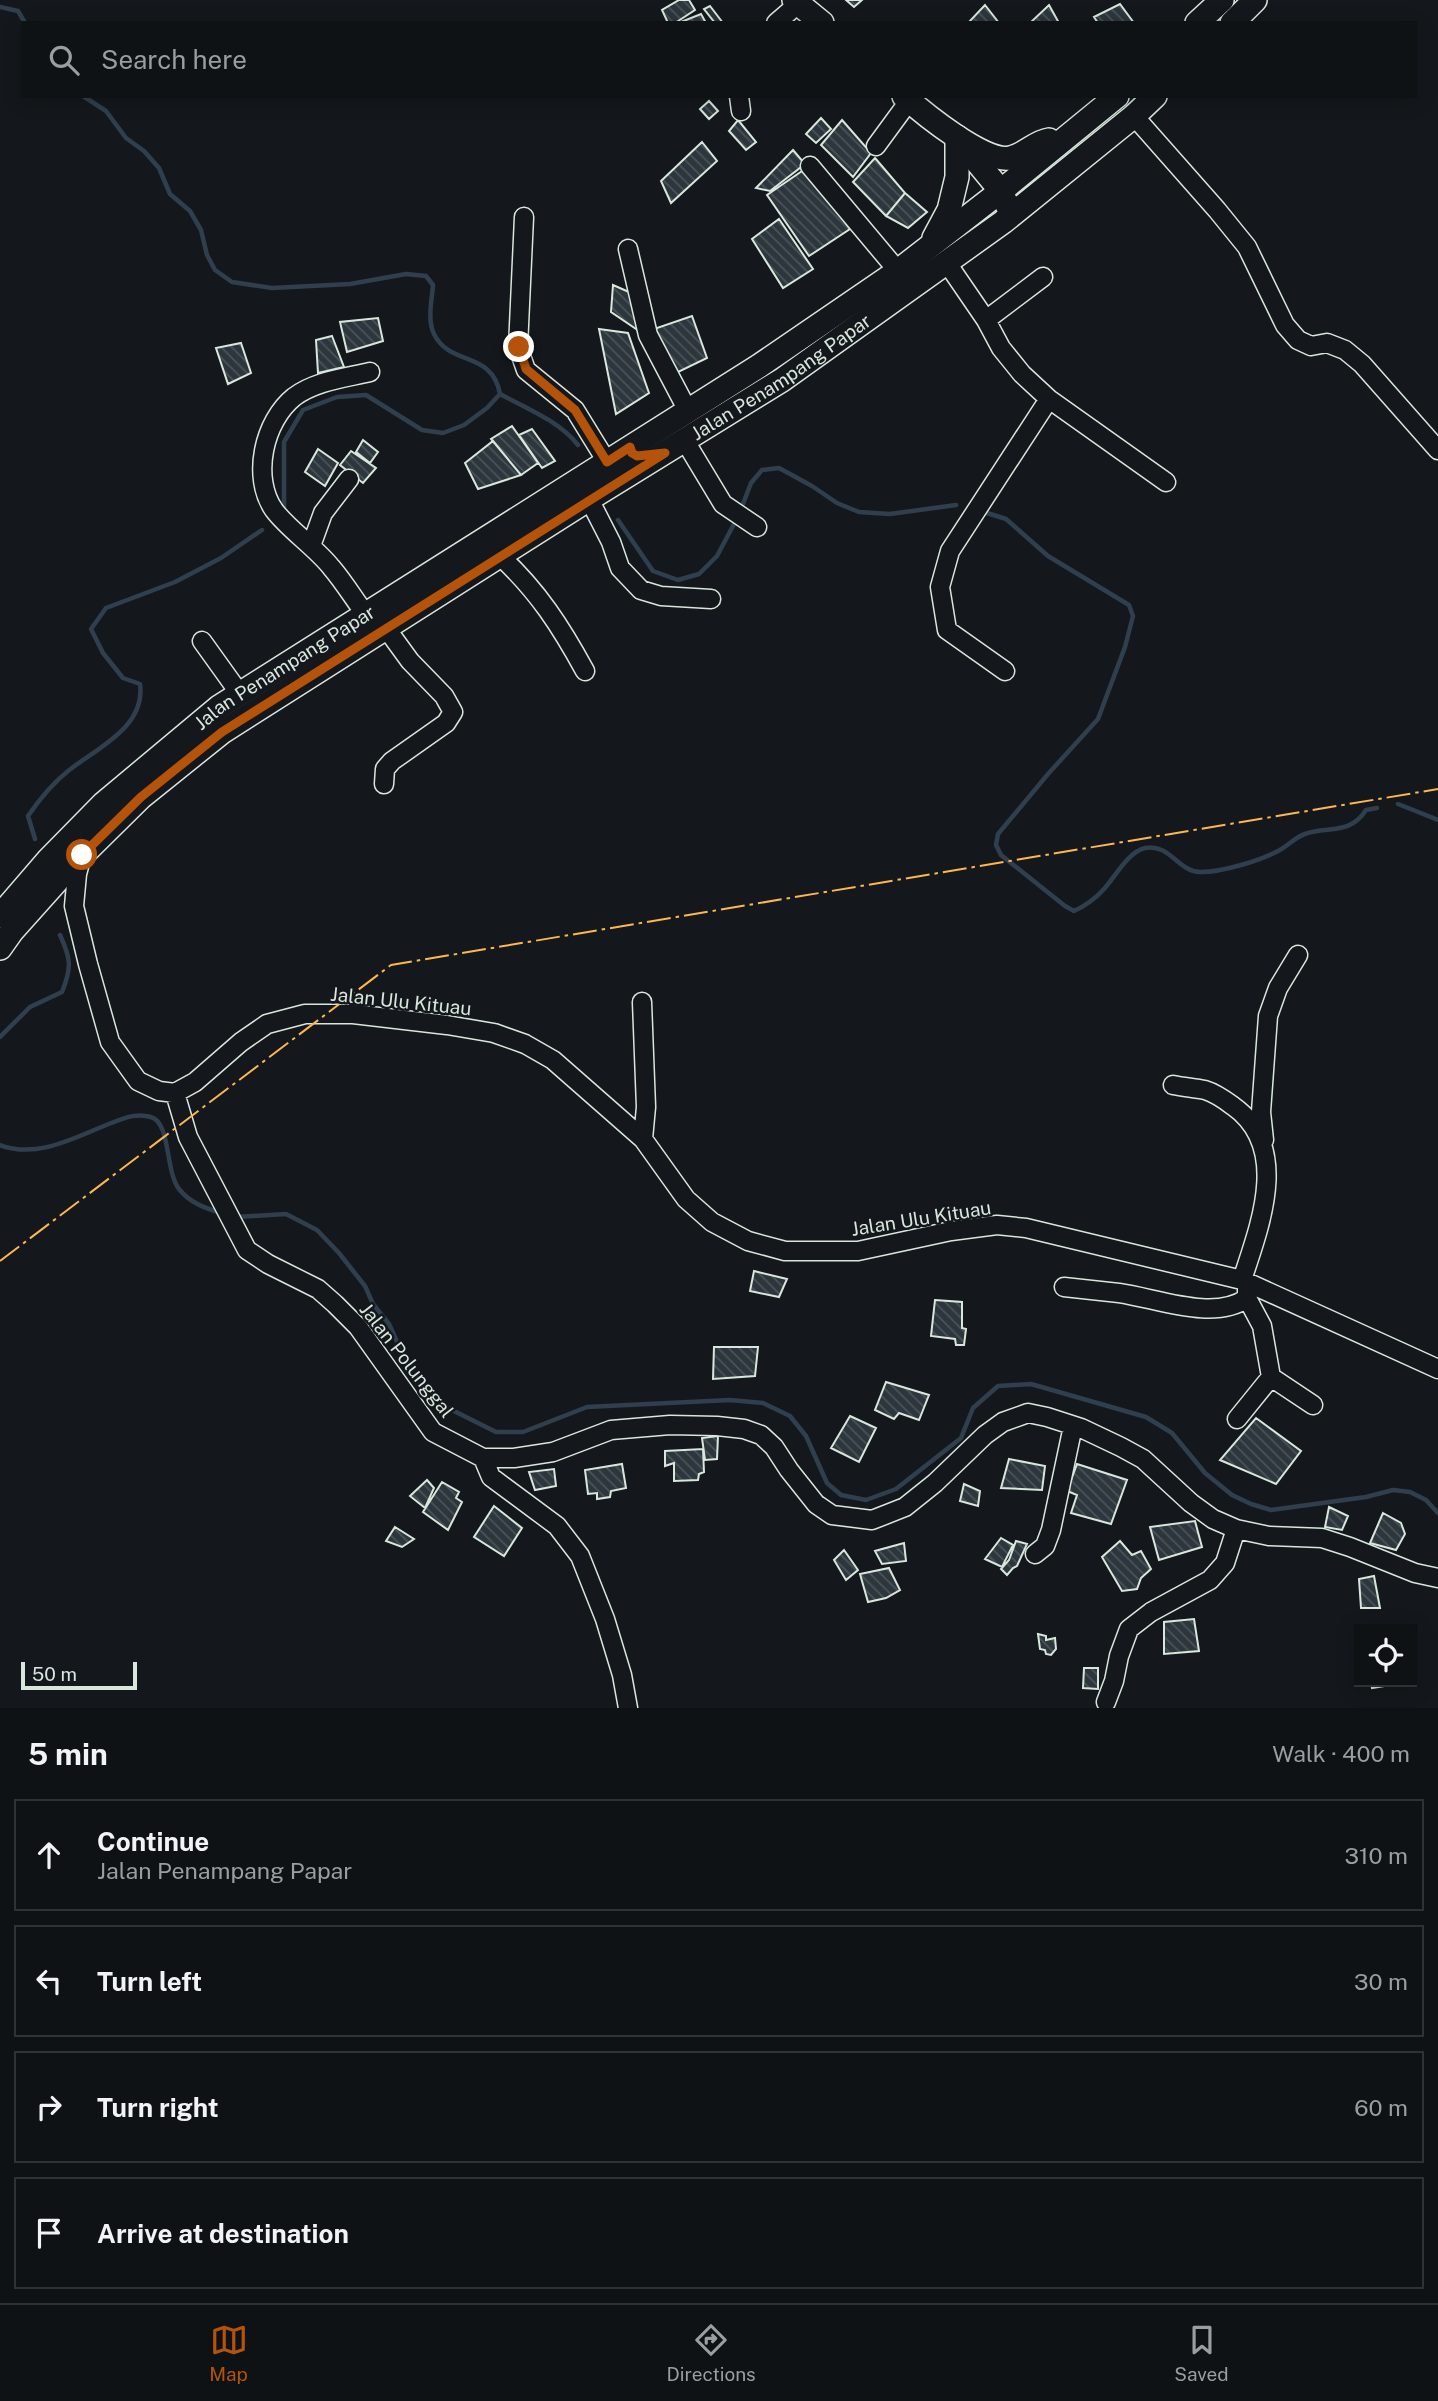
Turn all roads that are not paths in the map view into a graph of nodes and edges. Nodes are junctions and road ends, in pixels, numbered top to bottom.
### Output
1 (1222, 0) edge
2 (1255, 0) edge
3 (796, 2) edge
4 (778, 21) edge
5 (820, 21) edge
6 (1199, 21) edge
7 (1234, 21) edge
8 (1115, 98) edge
9 (1153, 98) edge
10 (906, 99) edge
11 (1134, 116) junction
12 (957, 137) junction
13 (1069, 137) junction
14 (876, 146) dead end
15 (810, 166) dead end
16 (1001, 191) junction
17 (524, 217) dead end
18 (1003, 222) junction
19 (931, 246) junction
20 (628, 249) dead end
21 (947, 263) junction
22 (898, 271) junction
23 (1043, 277) dead end
24 (986, 320) junction
25 (370, 372) dead end
26 (1049, 399) junction
27 (688, 411) junction
28 (685, 441) junction
29 (630, 447) junction
30 (1438, 450) edge
31 (665, 453) junction
32 (607, 462) junction
33 (349, 478) dead end
34 (1166, 482) dead end
35 (589, 499) junction
36 (757, 527) dead end
37 (311, 546) junction
38 (500, 556) junction
39 (711, 599) dead end
40 (366, 615) junction
41 (386, 628) junction
42 (202, 640) dead end
43 (585, 671) dead end
44 (1005, 671) dead end
45 (240, 694) junction
46 (384, 784) dead end
47 (82, 855) junction
48 (43, 896) junction
49 (74, 906) junction
50 (0, 916) edge
51 (0, 948) edge
52 (1298, 955) dead end
53 (642, 1002) dead end
54 (1173, 1085) dead end
55 (174, 1093) junction
56 (643, 1139) junction
57 (1267, 1162) junction
58 (1064, 1287) dead end
59 (1245, 1287) junction
60 (1438, 1369) edge
61 (1271, 1377) junction
62 (1313, 1405) dead end
63 (1237, 1419) dead end
64 (1073, 1426) junction
65 (483, 1458) junction
66 (1236, 1529) junction
67 (1035, 1554) dead end
68 (1438, 1578) edge
69 (1105, 1702) dead end
70 (628, 1708) edge

1 - 6 main road
2 - 7 main road
3 - 4 street
3 - 5 main road
8 - 13 main road, Jalan Penampang Papar
9 - 11 main road, Jalan Penampang Papar
10 - 12 main road
10 - 14 street
11 - 18 main road, Jalan Penampang Papar
11 - 30 street
12 - 13 main road
12 - 16 main road
12 - 19 main road
13 - 16 main road, Jalan Penampang Papar
15 - 22 street
16 - 18 main road
16 - 19 main road, Jalan Penampang Papar
17 - 32 street
18 - 21 main road, Jalan Penampang Papar
19 - 22 main road, Jalan Penampang Papar
20 - 27 street
21 - 24 street
21 - 28 main road, Jalan Penampang Papar
22 - 27 main road, Jalan Penampang Papar
23 - 24 street
24 - 26 street
25 - 37 street
26 - 34 street
26 - 44 street
27 - 29 main road, Jalan Penampang Papar
28 - 31 main road, Jalan Penampang Papar
28 - 36 street
29 - 31 main road
29 - 32 main road, Jalan Penampang Papar
31 - 35 main road, Jalan Penampang Papar
32 - 40 main road, Jalan Penampang Papar
33 - 37 street
35 - 38 main road, Jalan Penampang Papar
35 - 39 street
37 - 40 street
38 - 41 main road, Jalan Penampang Papar
38 - 43 street
40 - 45 main road, Jalan Penampang Papar
41 - 46 street
41 - 47 main road, Jalan Penampang Papar
42 - 45 street
45 - 50 main road, Jalan Penampang Papar
47 - 48 main road, Jalan Penampang Papar
47 - 49 street
48 - 49 street
48 - 51 main road, Jalan Penampang Papar
49 - 55 street
52 - 57 street
53 - 56 street
54 - 57 street
55 - 56 street, Jalan Ulu Kituau
55 - 65 street, Jalan Polunggal
56 - 59 street, Jalan Ulu Kituau
57 - 59 street
58 - 59 street
59 - 60 street, Jalan Ulu Kituau
59 - 61 street
61 - 62 street
61 - 63 street
64 - 65 street, Jalan Polunggal
64 - 66 street, Jalan Polunggal
64 - 67 street
65 - 70 street
66 - 68 street, Jalan Polunggal
66 - 69 street

